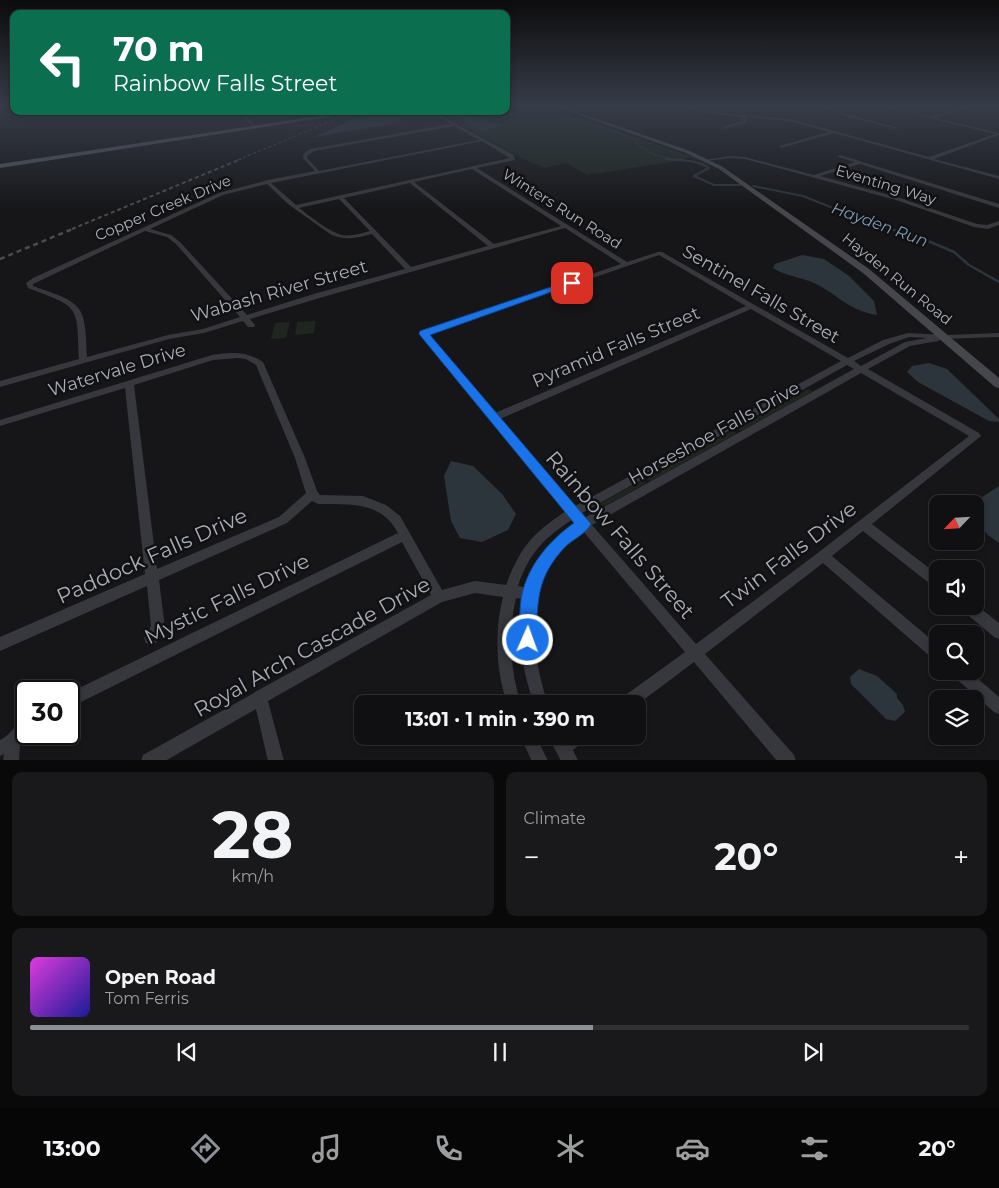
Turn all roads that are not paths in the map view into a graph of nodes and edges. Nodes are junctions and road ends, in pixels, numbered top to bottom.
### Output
1 (172, 140) edge
2 (367, 140) edge
3 (481, 140) edge
4 (483, 140) edge
5 (652, 140) edge
6 (804, 140) edge
7 (864, 140) edge
8 (981, 140) edge
9 (781, 147) dead end
10 (840, 156) dead end
11 (929, 159) junction
12 (707, 160) junction
13 (861, 162) junction
14 (0, 166) edge
15 (473, 168) junction
16 (318, 172) junction
17 (815, 176) junction
18 (999, 178) edge
19 (268, 182) junction
20 (411, 182) junction
21 (340, 197) junction
22 (999, 206) edge
23 (295, 207) junction
24 (999, 223) edge
25 (566, 226) junction
26 (144, 229) junction
27 (374, 232) junction
28 (492, 246) junction
29 (627, 265) junction
30 (410, 270) junction
31 (752, 306) junction
32 (248, 322) junction
33 (999, 335) edge
34 (946, 337) junction
35 (83, 360) junction
36 (848, 361) junction
37 (860, 368) junction
38 (0, 384) edge
39 (130, 384) junction
40 (999, 384) edge
41 (494, 418) junction
42 (0, 426) edge
43 (976, 436) joint
44 (312, 494) junction
45 (574, 512) junction
46 (584, 524) junction
47 (864, 525) junction
48 (404, 535) junction
49 (823, 556) junction
50 (929, 576) edge
51 (152, 578) junction
52 (510, 591) junction
53 (530, 594) junction
54 (439, 597) junction
55 (978, 615) edge
56 (999, 632) edge
57 (151, 638) dead end
58 (0, 644) edge
59 (929, 646) edge
60 (696, 653) junction
61 (968, 680) edge
62 (511, 695) edge
63 (537, 695) edge
64 (637, 695) edge
65 (80, 696) edge
66 (260, 697) junction
67 (999, 707) edge
68 (7, 745) edge
69 (532, 745) edge
70 (11, 760) edge
71 (149, 760) edge
72 (276, 760) edge
73 (540, 760) edge
74 (788, 760) edge

1 - 14 main road
2 - 16 street
3 - 16 street, Copper Creek Drive
4 - 15 street, Winters Run Road
5 - 12 main road, Hayden Run Road
6 - 9 street
7 - 11 street
8 - 11 street
10 - 13 street
11 - 18 street
12 - 17 street, Eventing Way
12 - 34 main road, Hayden Run Road
13 - 17 street
13 - 22 street
15 - 20 street
15 - 25 street, Winters Run Road
16 - 19 street, Copper Creek Drive
17 - 24 street, Eventing Way
19 - 23 street
19 - 26 street, Copper Creek Drive
20 - 21 street
20 - 28 street
21 - 23 street
21 - 27 street
23 - 27 street
25 - 28 street, Wabash River Street
25 - 29 street, Winters Run Road
26 - 32 street
26 - 35 street, Copper Creek Drive
27 - 30 street
28 - 30 street, Wabash River Street
29 - 31 street, Sentinel Falls Street
29 - 41 street, Rainbow Falls Street
30 - 32 street, Wabash River Street
31 - 36 street, Sentinel Falls Street
31 - 41 street, Pyramid Falls Street
32 - 35 street, Wabash River Street
33 - 34 street
34 - 36 street, Horseshoe Falls Drive
34 - 37 street, Horseshoe Falls Drive
34 - 40 main road, Hayden Run Road
35 - 38 street, Wabash River Street
36 - 37 street, Sentinel Falls Street
36 - 45 street, Horseshoe Falls Drive
37 - 43 street, Sentinel Falls Street
37 - 46 street, Horseshoe Falls Drive
39 - 42 street, Watervale Drive
39 - 44 street, Watervale Drive
39 - 51 street
41 - 45 street, Rainbow Falls Street
43 - 47 street, Twin Falls Drive
44 - 48 street
44 - 51 street, Paddock Falls Drive
45 - 46 street, Rainbow Falls Street
45 - 52 street, Horseshoe Falls Drive
46 - 53 street, Horseshoe Falls Drive
46 - 60 street, Rainbow Falls Street
47 - 49 street, Twin Falls Drive
47 - 50 street
48 - 54 street
48 - 65 street, Mystic Falls Drive
49 - 59 street
49 - 60 street, Twin Falls Drive
51 - 57 street
51 - 58 street, Paddock Falls Drive
52 - 53 street, Royal Arch Cascade Drive
52 - 54 street, Royal Arch Cascade Drive
52 - 62 street, Horseshoe Falls Drive
53 - 63 street
54 - 66 street, Royal Arch Cascade Drive
55 - 56 street
60 - 64 street, Twin Falls Drive
60 - 74 street, Rainbow Falls Street
61 - 67 street
66 - 71 street, Royal Arch Cascade Drive
66 - 72 street
68 - 70 street
69 - 73 street

